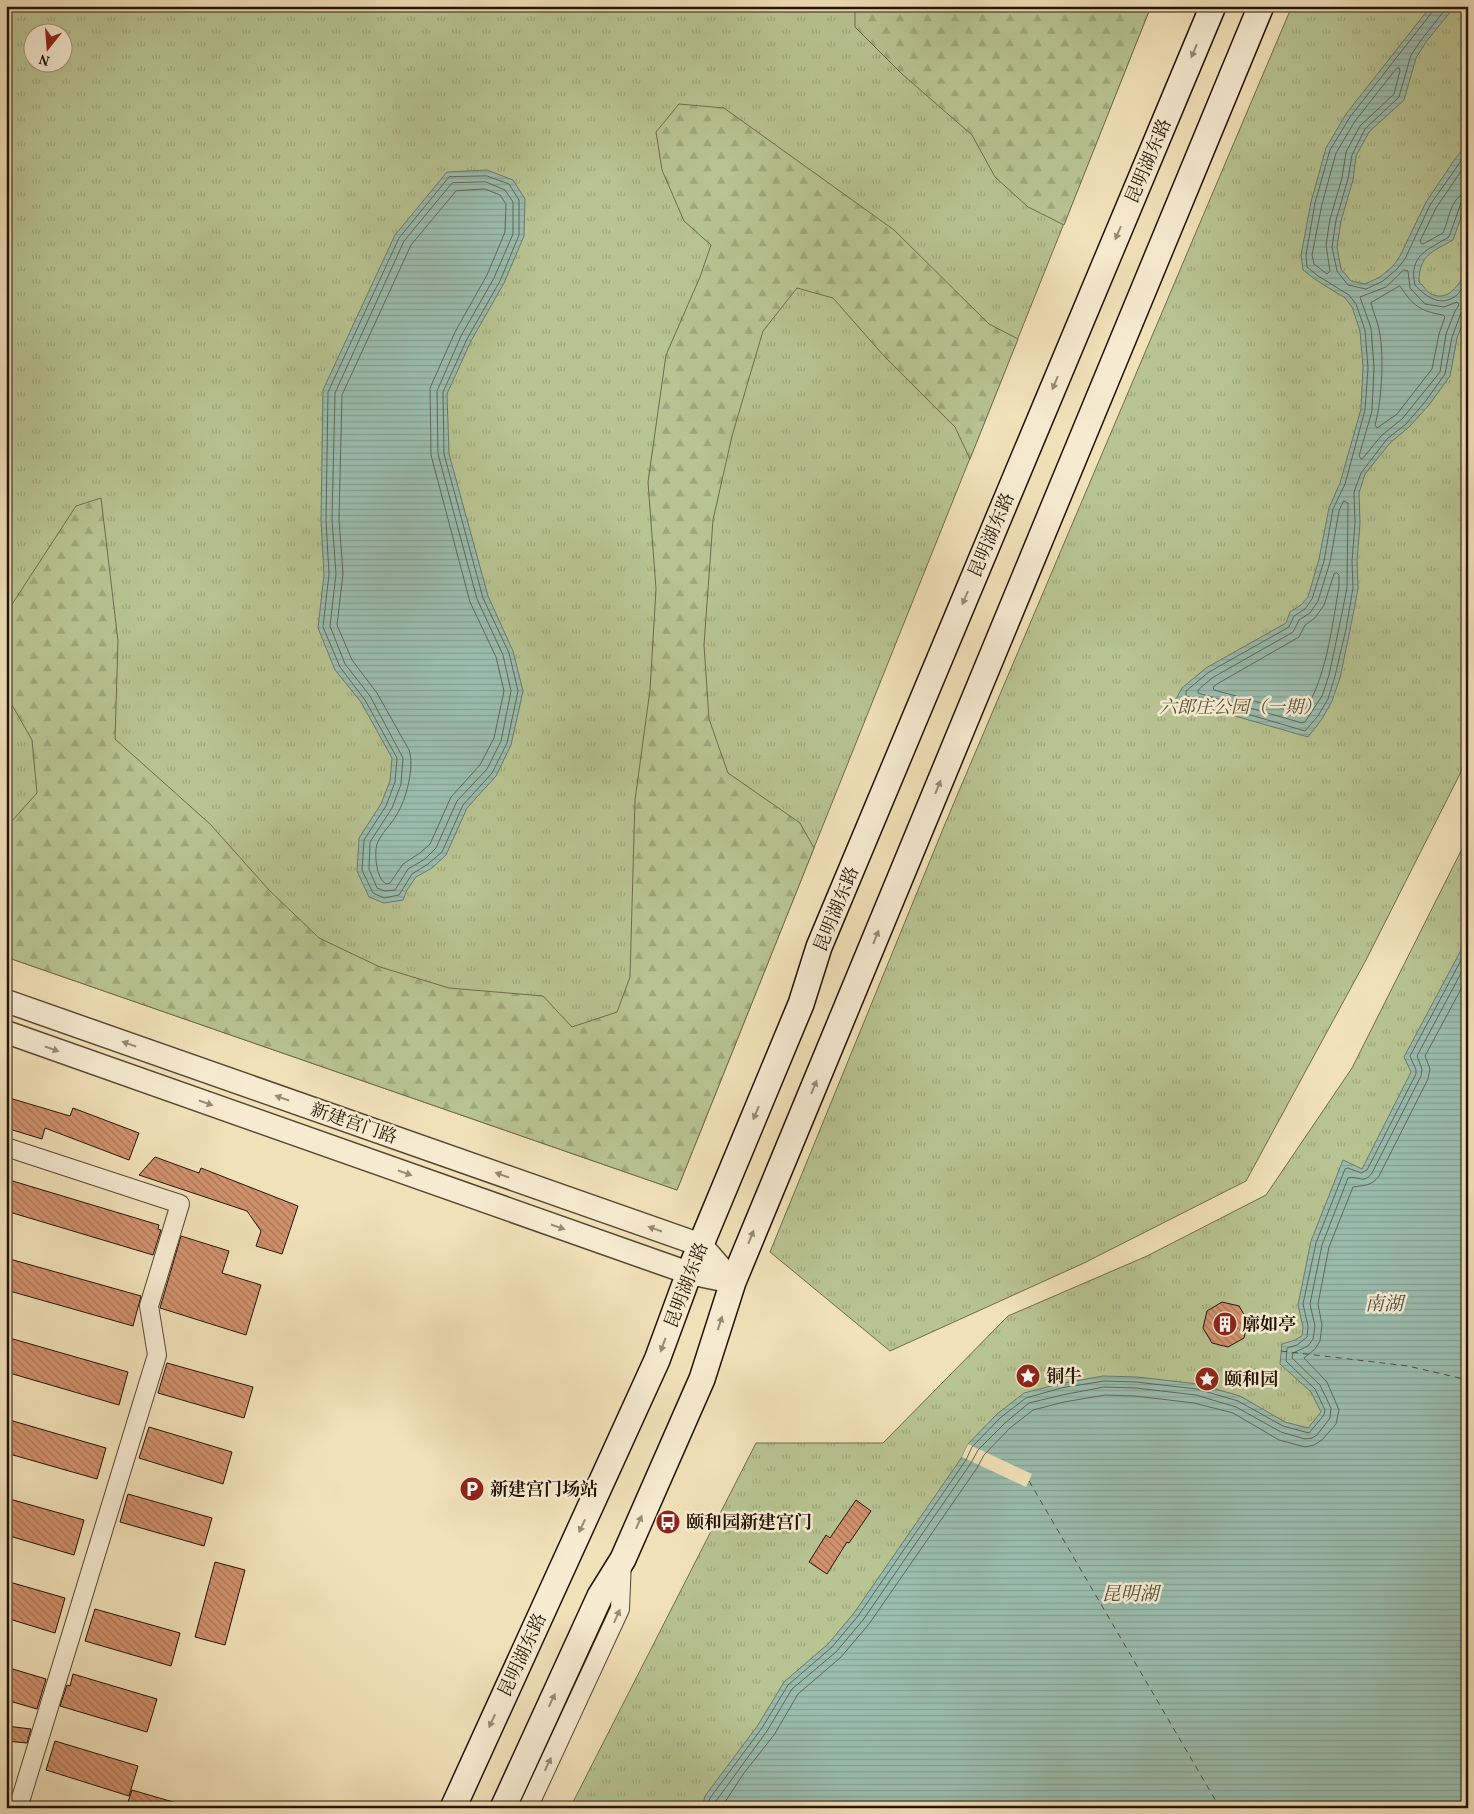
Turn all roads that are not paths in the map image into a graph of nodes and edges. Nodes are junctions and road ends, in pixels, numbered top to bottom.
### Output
1 (1213, 6) edge
2 (1261, 6) edge
3 (6, 1001) edge
4 (6, 1032) edge
5 (6, 1147) edge
6 (701, 1245) junction
7 (689, 1273) junction
8 (733, 1282) junction
9 (622, 1559) junction
10 (18, 1808) edge
11 (452, 1808) edge
12 (503, 1808) edge
13 (528, 1808) edge

1 -> 6 main road, 昆明湖东路
8 -> 2 main road
6 -> 3 street, 新建宫门路
4 -> 7 street, 新建宫门路
5 - 10 street
6 - 7 main road, 昆明湖东路
6 - 8 street
7 - 8 street, 新建宫门路
7 -> 11 main road, 昆明湖东路
9 -> 8 main road
12 -> 9 main road
13 -> 9 street

